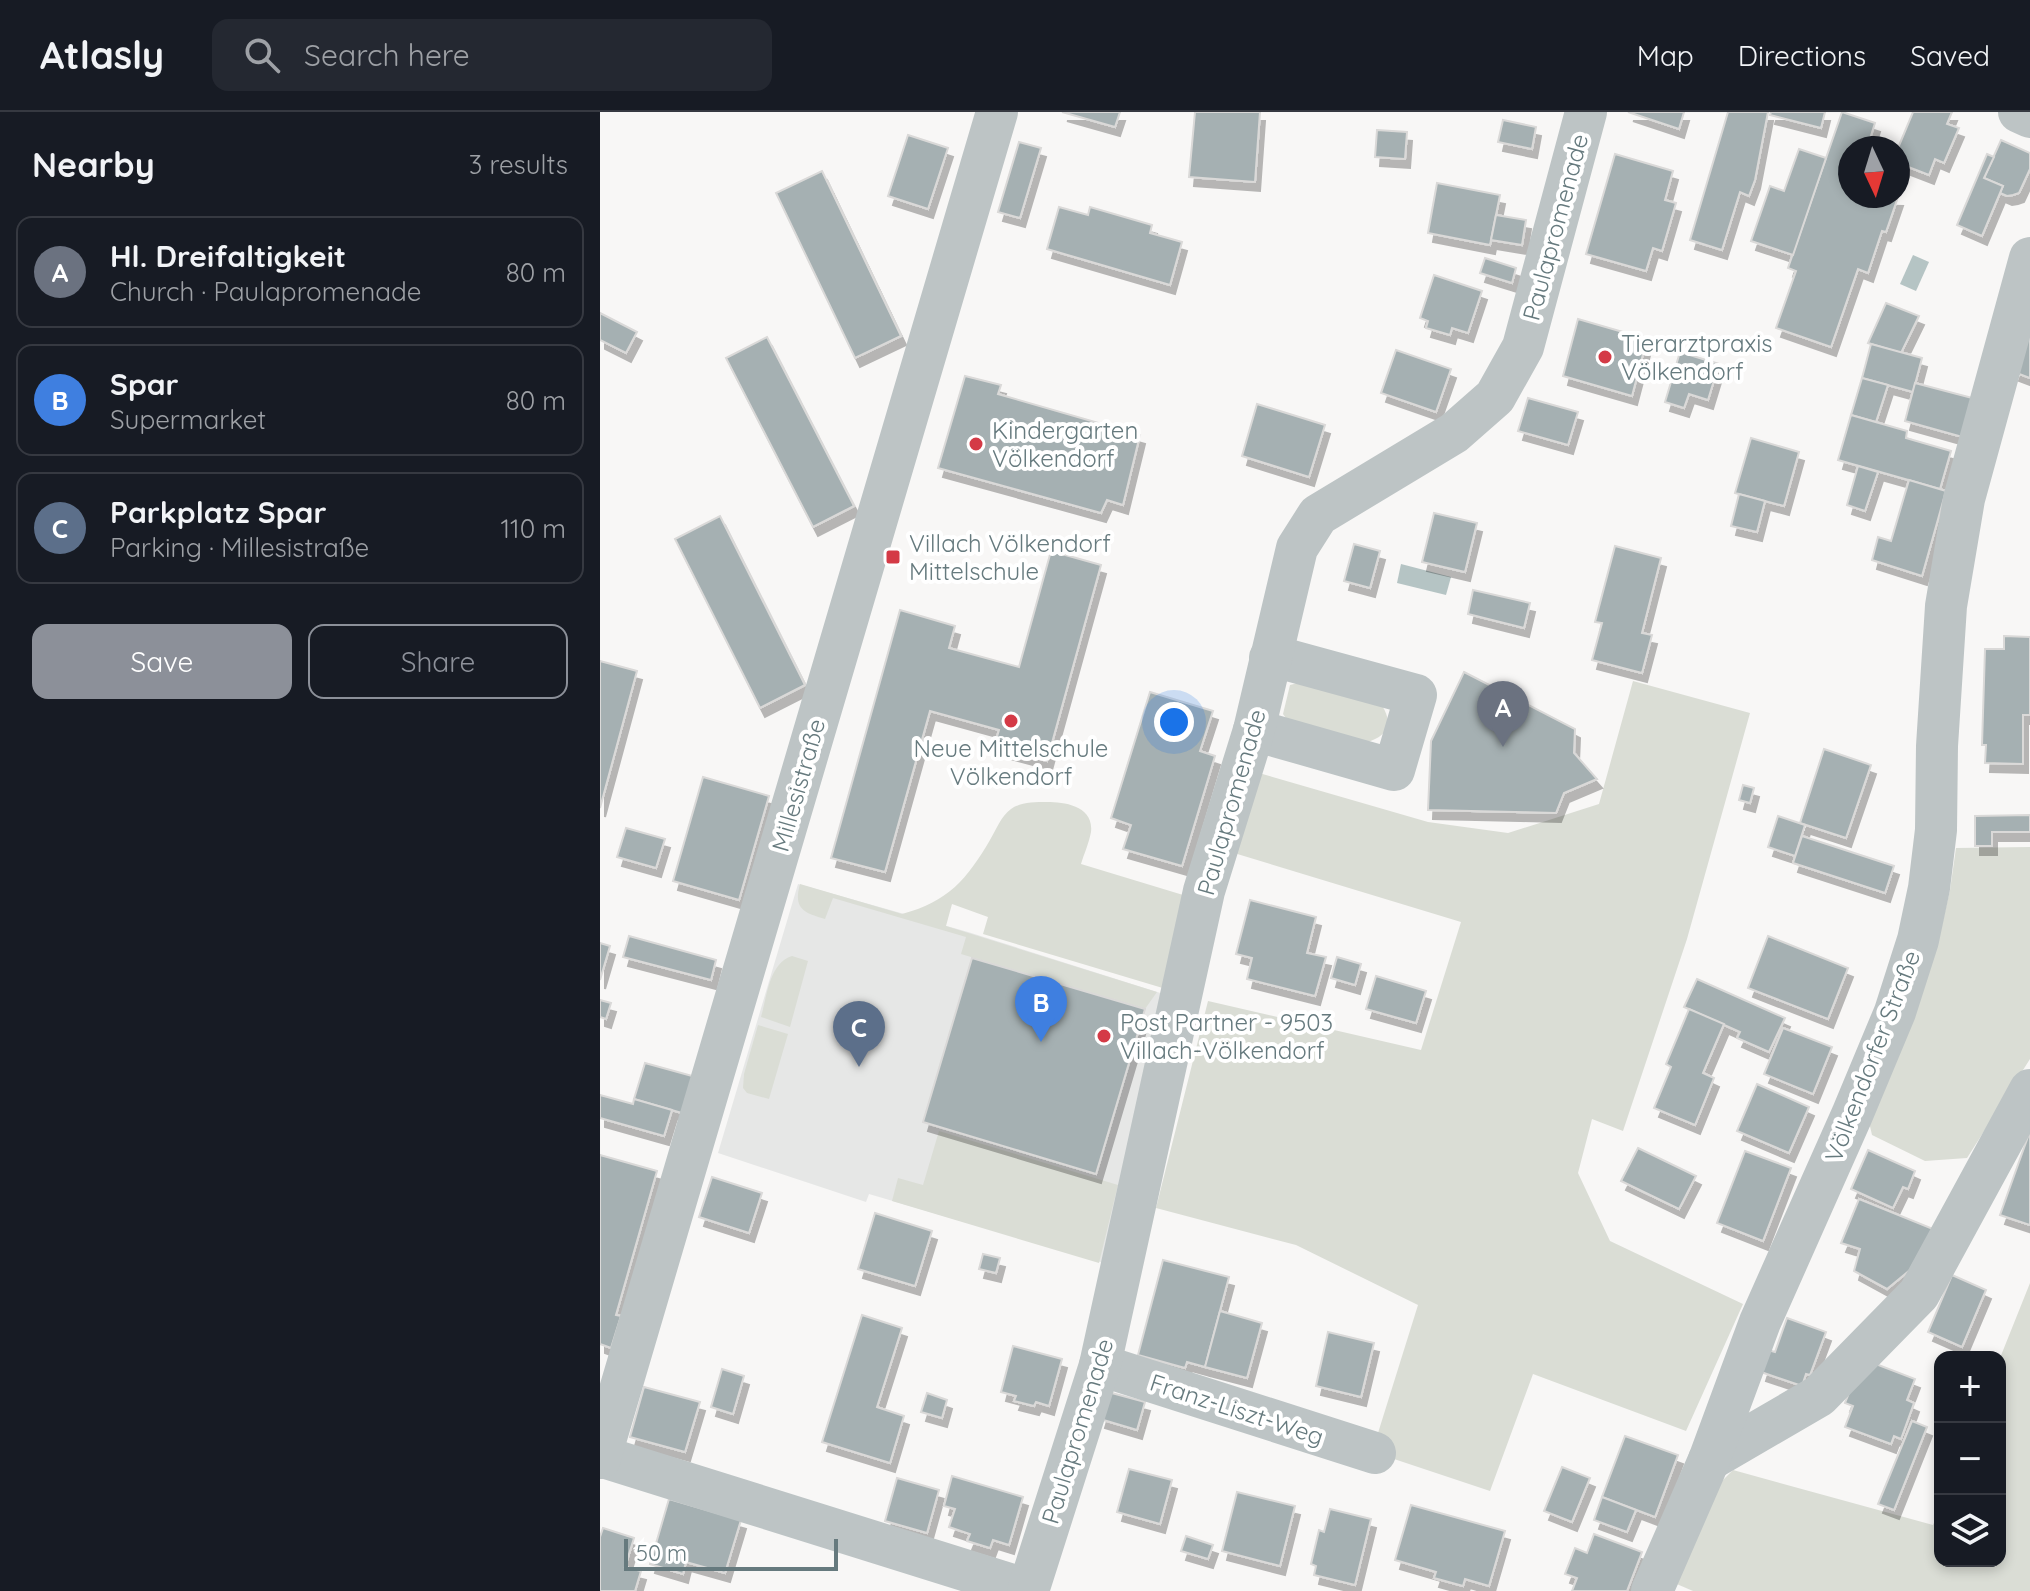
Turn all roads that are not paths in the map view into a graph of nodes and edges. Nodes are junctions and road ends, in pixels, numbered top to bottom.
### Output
1 (997, 112) edge
2 (1586, 112) edge
3 (2019, 112) edge
4 (2030, 117) edge
5 (2030, 258) edge
6 (1270, 658) junction
7 (1254, 730) junction
8 (2030, 1090) edge
9 (1100, 1365) junction
10 (1375, 1453) dead end
11 (600, 1457) edge
12 (1709, 1460) junction
13 (1028, 1590) edge
14 (1652, 1591) edge

1 - 11 street, Millesistraße
2 - 6 street, Paulapromenade
3 - 4 street
5 - 12 street, Völkendorfer Straße
6 - 7 street, Paulapromenade
6 - 7 street
7 - 9 street, Paulapromenade
8 - 12 street
9 - 10 street, Franz-Liszt-Weg
9 - 13 street, Paulapromenade
11 - 13 street
12 - 14 street, Völkendorfer Straße

